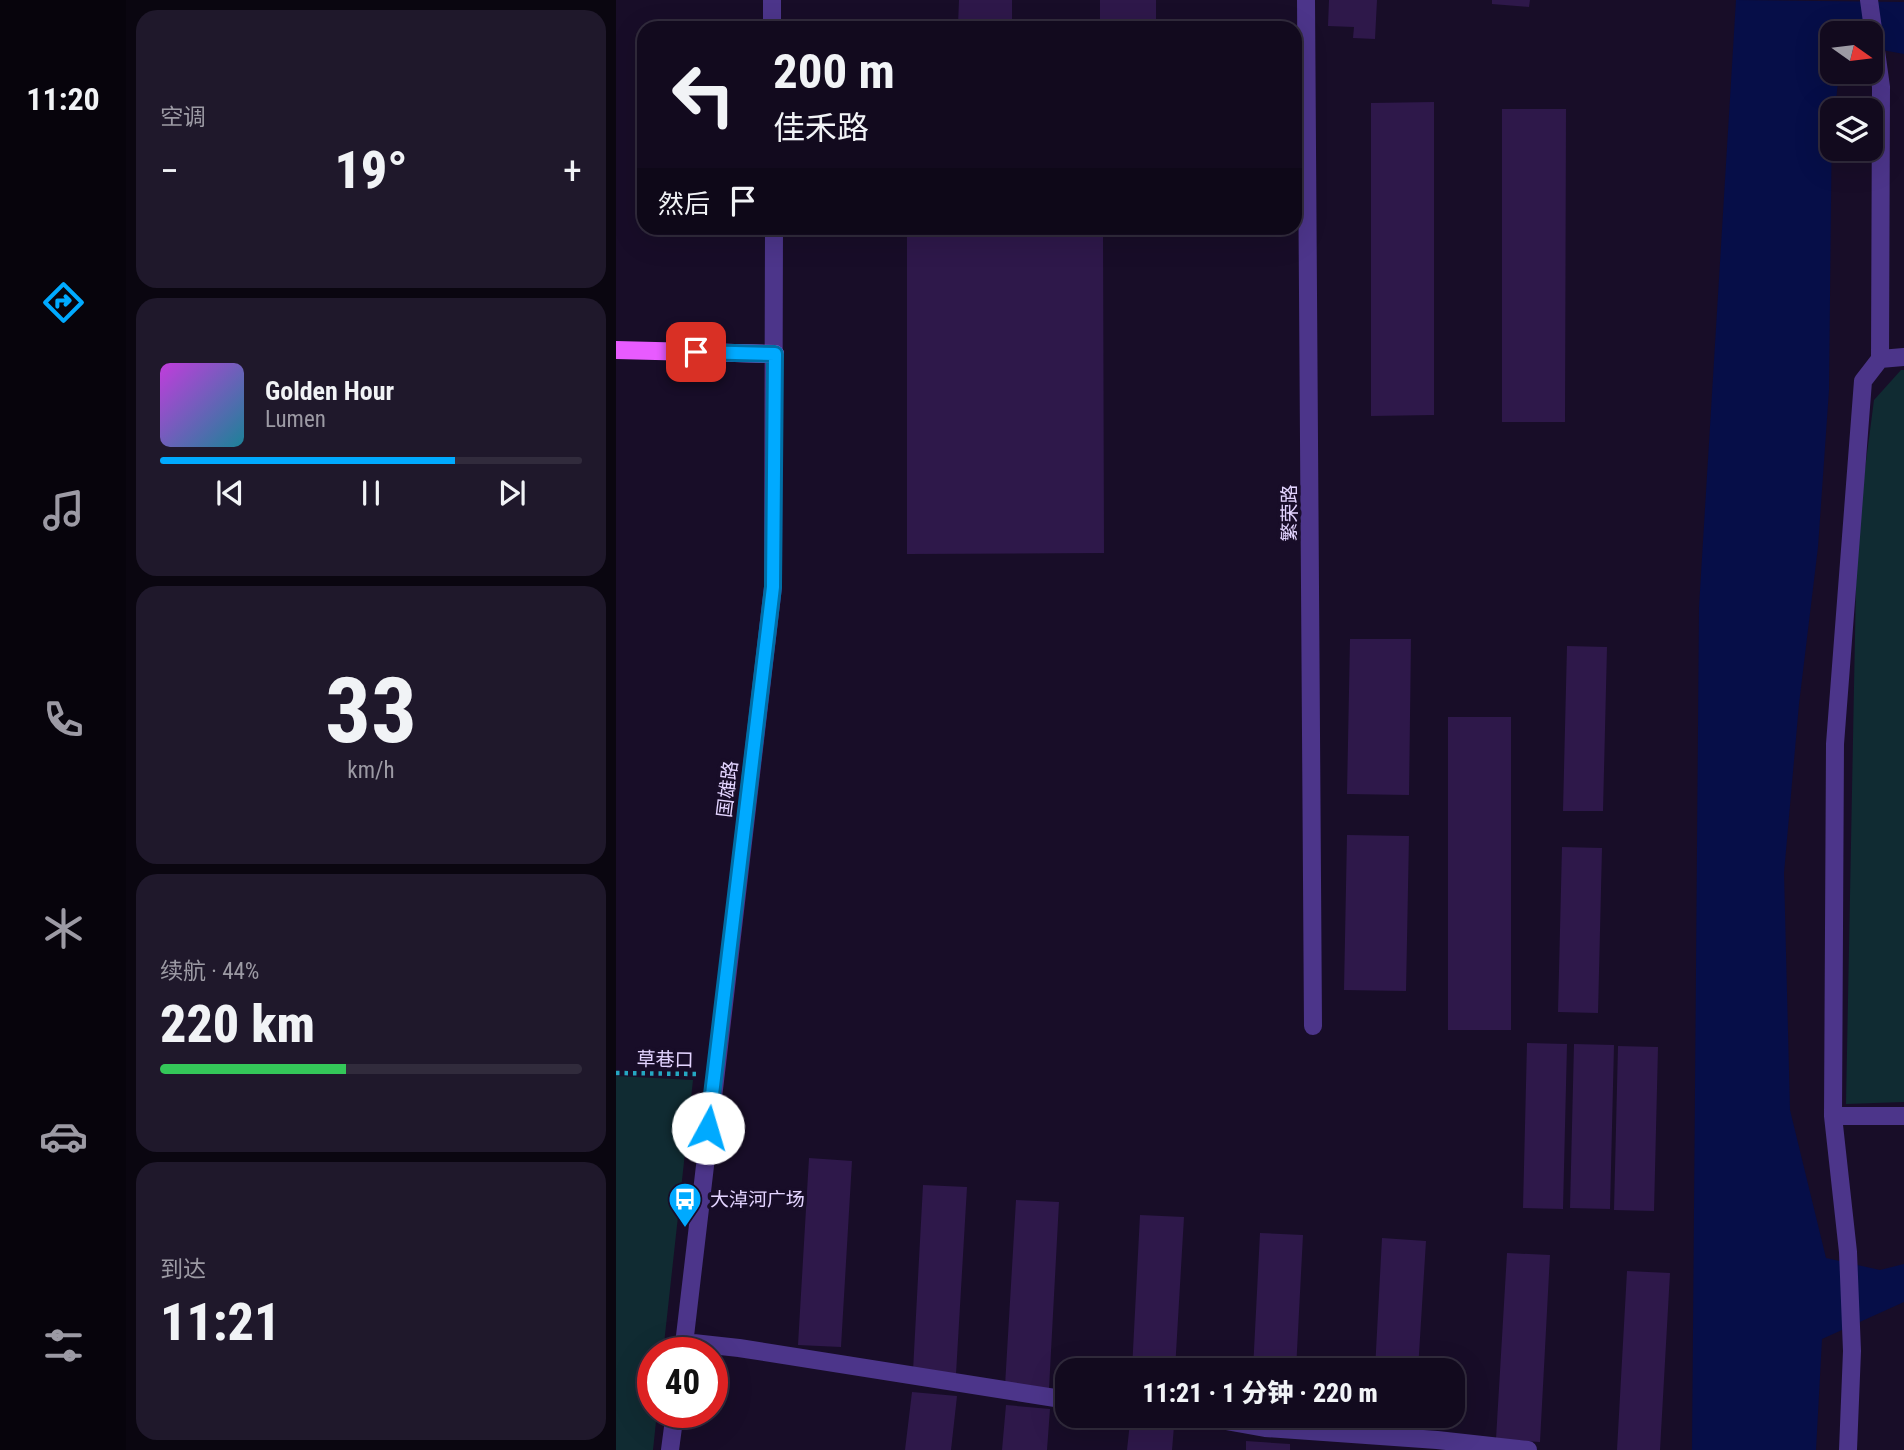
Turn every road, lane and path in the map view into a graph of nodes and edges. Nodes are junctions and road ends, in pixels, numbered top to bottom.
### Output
1 (772, 0) edge
2 (1306, 0) edge
3 (1869, 0) edge
4 (772, 21) edge
5 (774, 235) edge
6 (616, 350) edge
7 (775, 354) junction
8 (1904, 357) edge
9 (1880, 359) junction
10 (1313, 1026) dead end
11 (616, 1073) edge
12 (714, 1074) junction
13 (1833, 1116) junction
14 (1904, 1116) edge
15 (684, 1337) edge
16 (728, 1348) edge
17 (1055, 1398) edge
18 (673, 1428) edge
19 (1265, 1428) edge
20 (670, 1450) edge
21 (1528, 1450) edge
22 (1847, 1450) edge

1 - 4 street
2 - 10 street, 繁荣路
3 - 9 street
5 - 7 street, 国雄路
6 - 7 main road
7 - 12 street, 国雄路
8 - 9 street
9 - 13 street
11 - 12 path, 草巷口
12 - 15 street, 国雄路
13 - 14 street
13 - 22 street
16 - 17 street
18 - 20 street
19 - 21 street

